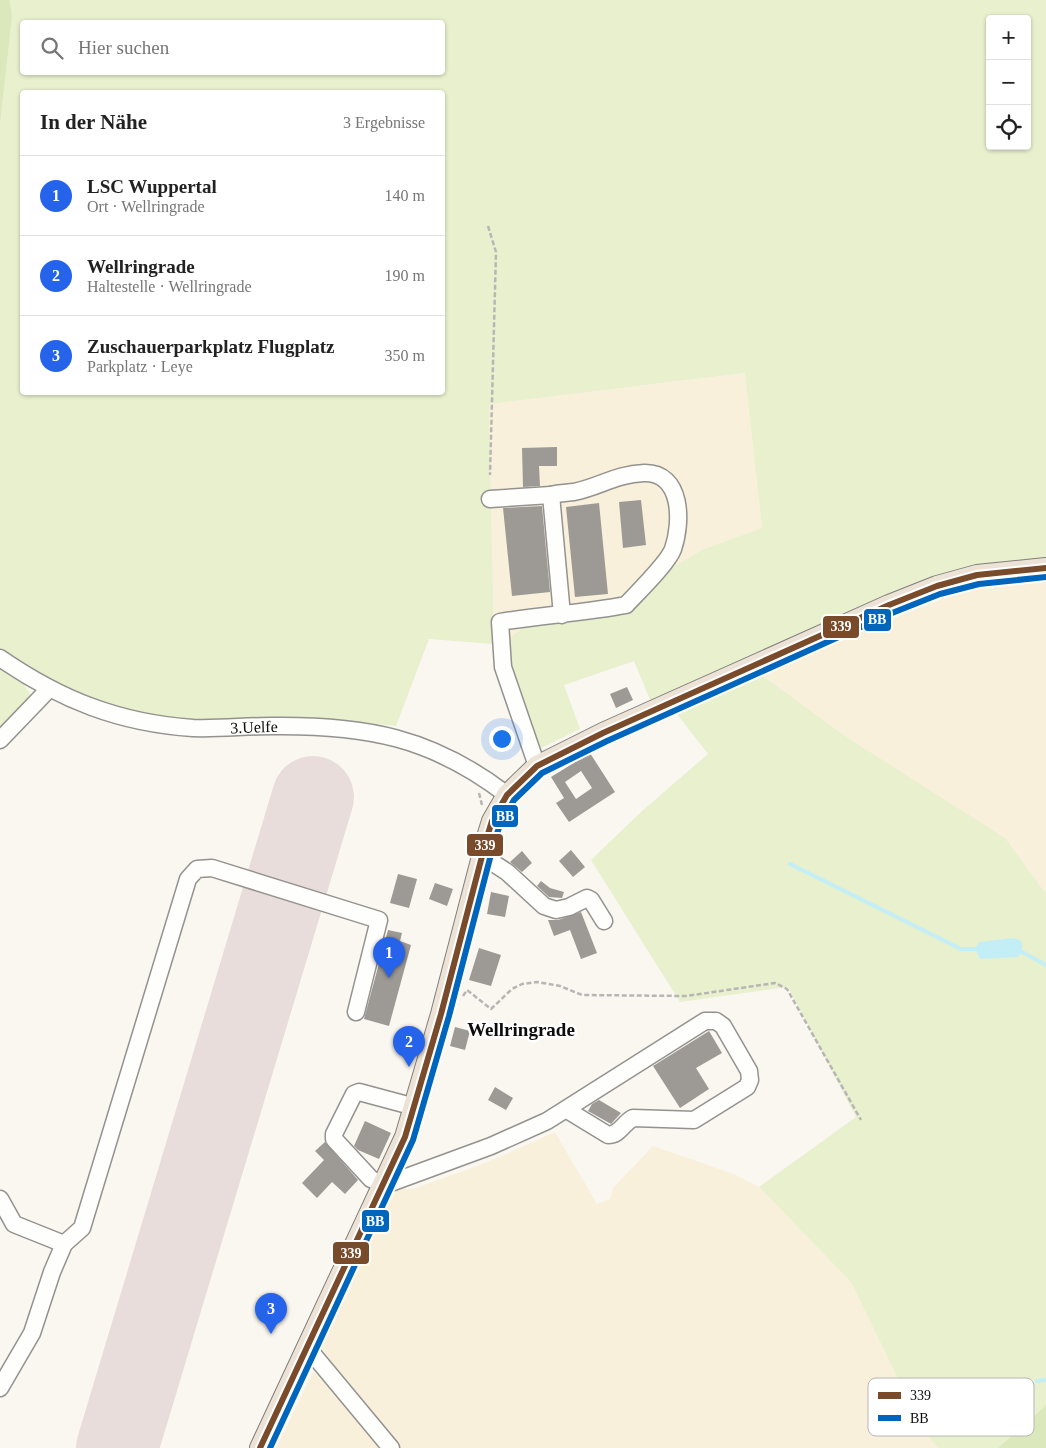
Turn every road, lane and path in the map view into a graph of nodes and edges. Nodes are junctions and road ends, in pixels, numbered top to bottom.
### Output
1 (488, 226) dead end
2 (490, 475) dead end
3 (551, 495) junction
4 (490, 499) dead end
5 (1046, 568) edge
6 (562, 615) junction
7 (0, 658) edge
8 (49, 689) junction
9 (0, 740) edge
10 (537, 766) junction
11 (507, 795) junction
12 (481, 855) junction
13 (604, 921) dead end
14 (356, 1012) dead end
15 (441, 1014) junction
16 (415, 1107) junction
17 (567, 1110) junction
18 (861, 1120) dead end
19 (384, 1185) junction
20 (0, 1199) edge
21 (64, 1244) junction
22 (307, 1347) junction
23 (0, 1388) edge
24 (260, 1448) edge
25 (391, 1448) edge

1 - 2 path
3 - 4 street
3 - 6 street
3 - 6 street
5 - 10 main road
6 - 10 street
7 - 8 street, 3.Uelfe
8 - 9 street
8 - 11 street, 3.Uelfe
10 - 11 main road
11 - 12 main road
12 - 13 street
12 - 15 main road
14 - 21 street
15 - 16 main road
15 - 18 path
16 - 19 main road
16 - 19 street
17 - 17 street
17 - 19 street
19 - 22 main road
20 - 21 street
21 - 23 street
22 - 24 main road
22 - 25 street

